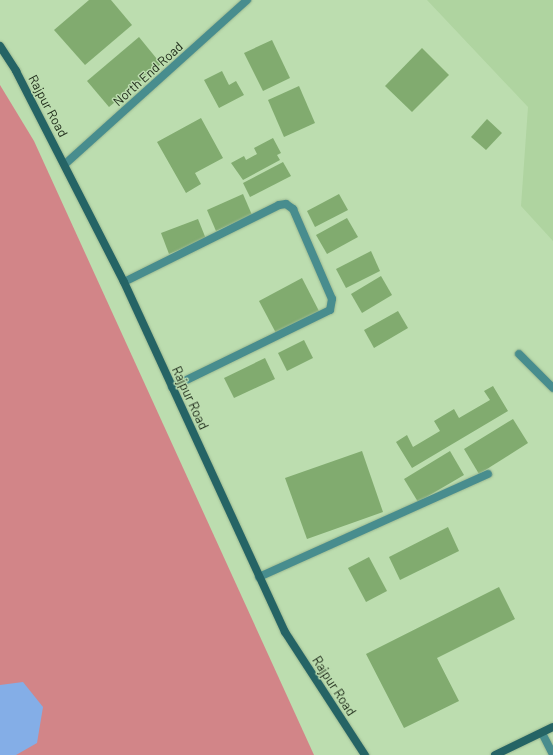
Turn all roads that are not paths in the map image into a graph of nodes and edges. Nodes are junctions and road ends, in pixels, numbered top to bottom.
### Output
1 (247, 0) edge
2 (0, 46) edge
3 (65, 164) junction
4 (124, 282) junction
5 (520, 354) dead end
6 (172, 387) junction
7 (553, 388) edge
8 (488, 474) dead end
9 (259, 577) junction
10 (553, 727) edge
11 (542, 733) junction
12 (365, 755) edge
13 (495, 755) edge
14 (553, 755) edge

1 - 3 street, North End Road
2 - 3 street, Rajpur Road
3 - 4 street, Rajpur Road
4 - 6 street, Rajpur Road
4 - 6 street
5 - 7 street
6 - 9 street, Rajpur Road
8 - 9 street
9 - 12 street, Rajpur Road
10 - 11 street
11 - 13 street
11 - 14 street

